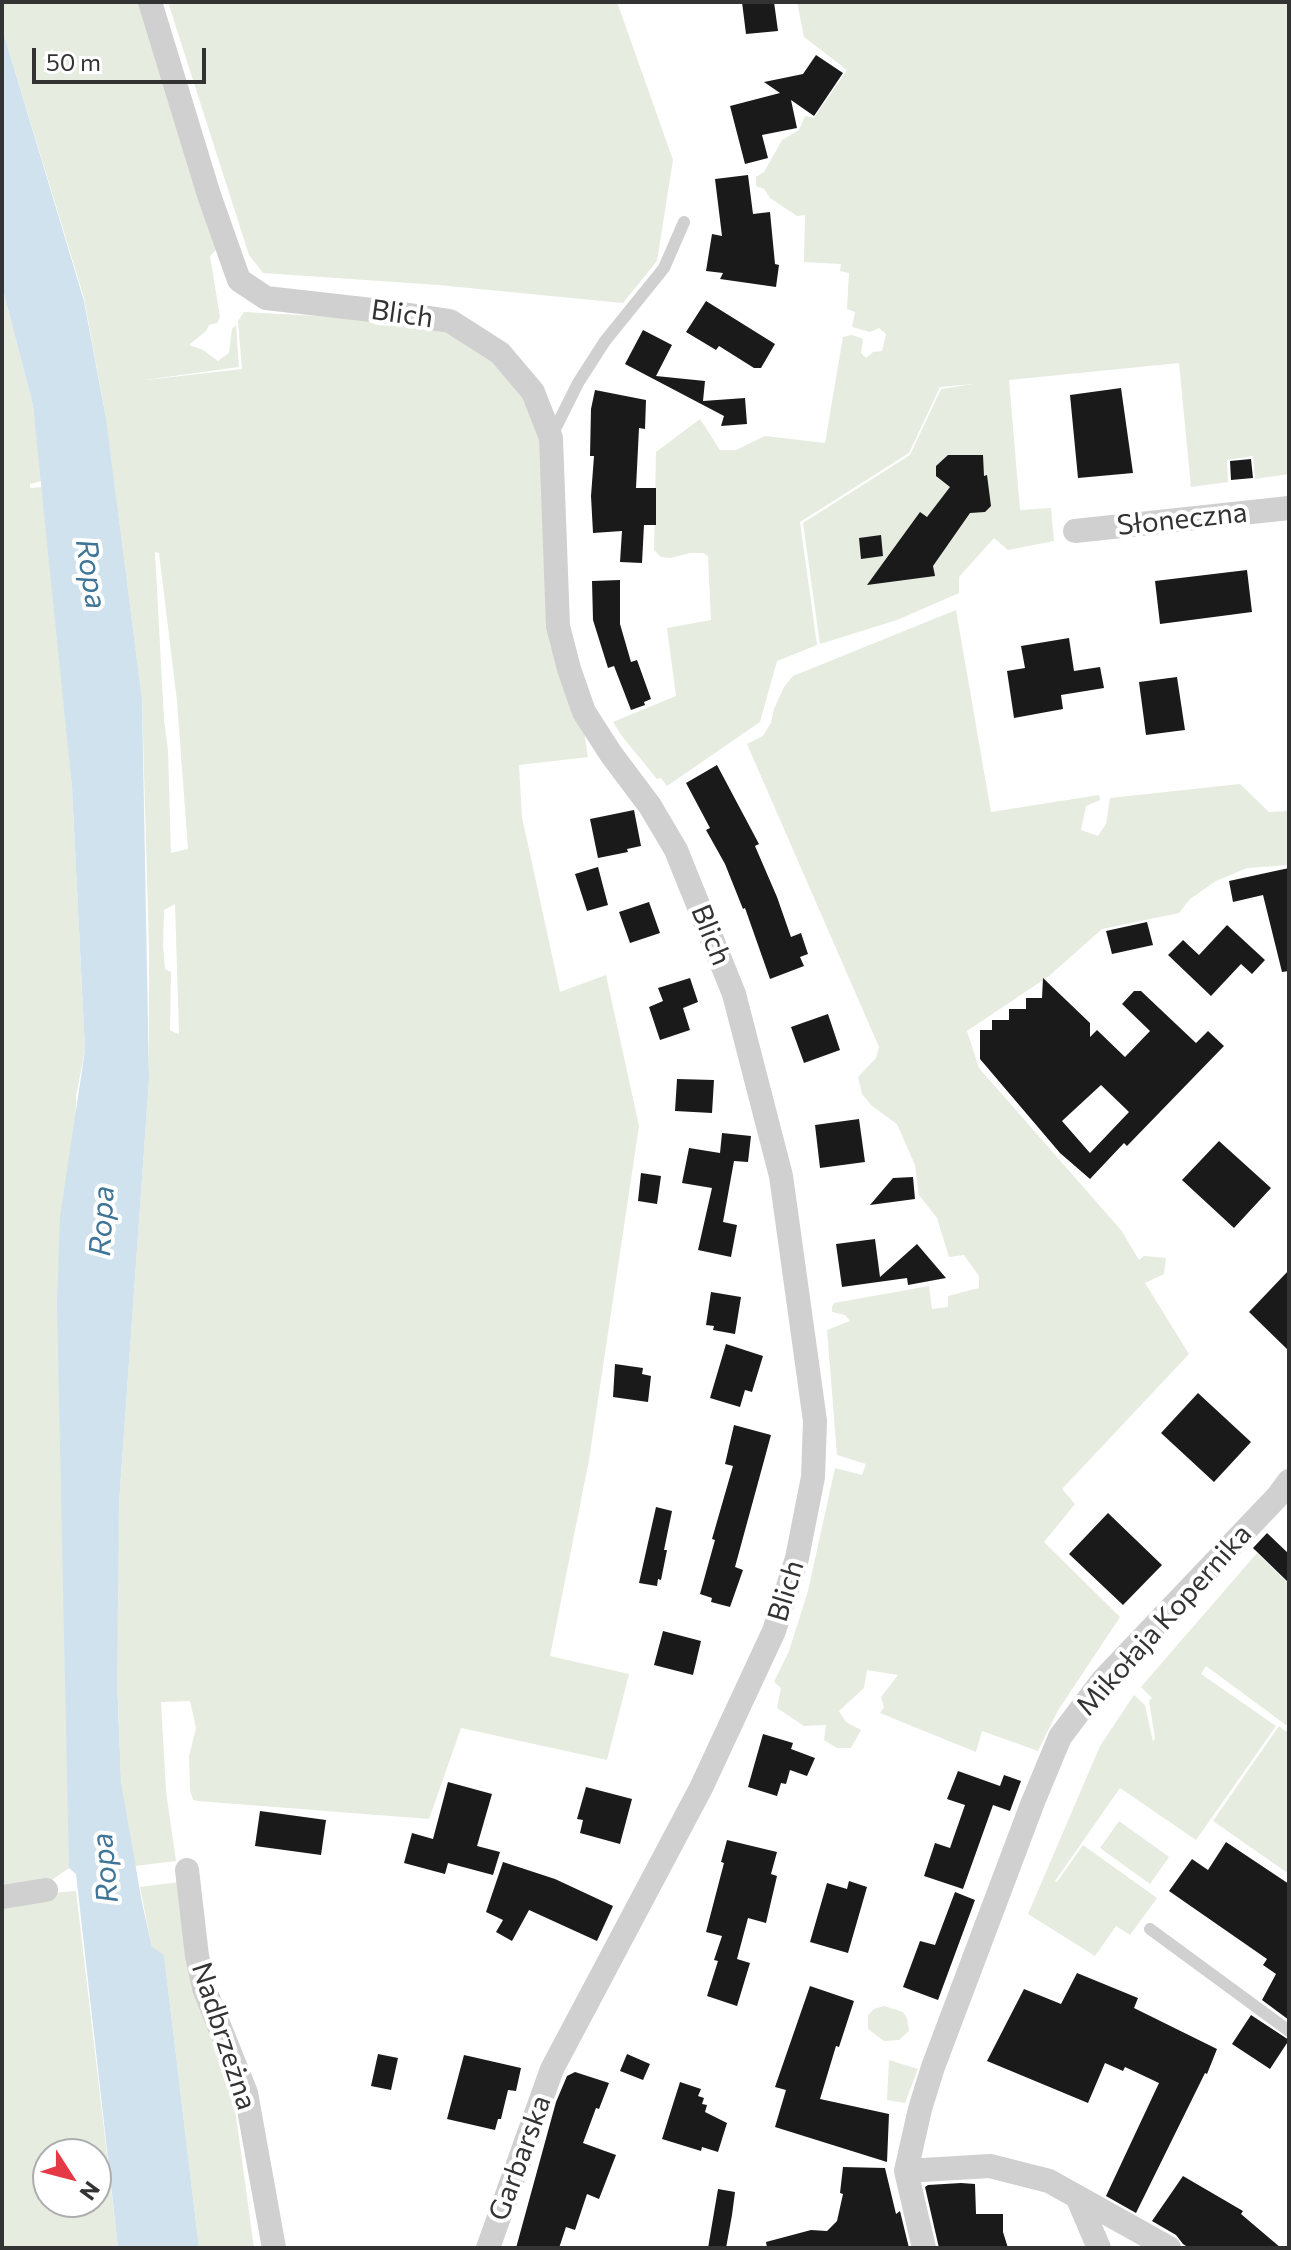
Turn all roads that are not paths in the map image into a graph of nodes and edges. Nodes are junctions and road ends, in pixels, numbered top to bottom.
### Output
1 (150, 2) edge
2 (684, 222) dead end
3 (551, 438) junction
4 (1289, 508) edge
5 (1075, 531) dead end
6 (1285, 1495) edge
7 (187, 1870) dead end
8 (46, 1890) dead end
9 (2, 1897) edge
10 (1150, 1929) dead end
11 (1289, 2031) edge
12 (552, 2069) joint
13 (906, 2171) junction
14 (1078, 2199) junction
15 (274, 2248) edge
16 (488, 2248) edge
17 (924, 2248) edge
18 (1099, 2248) edge
19 (1169, 2248) edge

1 - 3 street, Blich
2 - 3 lane
3 - 12 street, Blich
4 - 5 street, Słoneczna
6 - 13 street, Mikołaja Kopernika
7 - 15 street, Nadbrzeżna
8 - 9 street
10 - 11 lane
12 - 16 street, Garbarska
13 - 14 street
13 - 17 street
14 - 18 street
14 - 19 street

